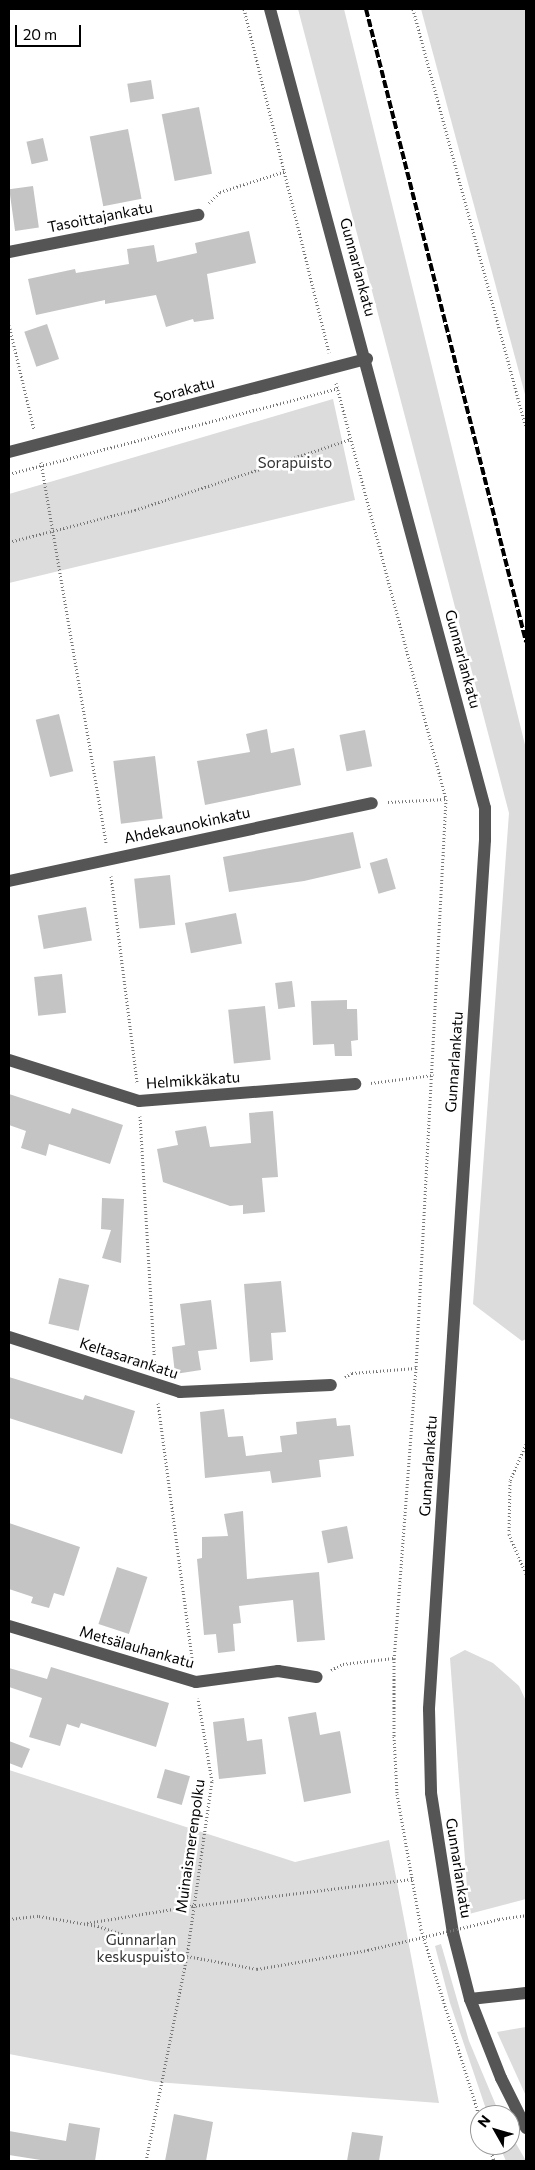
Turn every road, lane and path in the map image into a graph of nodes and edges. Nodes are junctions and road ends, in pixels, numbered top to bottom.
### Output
1 (244, 9) edge
2 (270, 9) edge
3 (413, 9) edge
4 (286, 171) junction
5 (198, 215) joint
6 (9, 252) edge
7 (9, 325) edge
8 (367, 359) junction
9 (332, 368) junction
10 (338, 388) junction
11 (526, 427) edge
12 (351, 439) junction
13 (38, 445) junction
14 (9, 452) edge
15 (41, 465) junction
16 (9, 474) edge
17 (52, 531) junction
18 (9, 542) edge
19 (446, 799) junction
20 (372, 803) joint
21 (109, 859) junction
22 (9, 880) edge
23 (9, 1060) edge
24 (433, 1075) junction
25 (356, 1084) joint
26 (139, 1101) junction
27 (9, 1337) edge
28 (416, 1368) junction
29 (156, 1383) junction
30 (331, 1385) joint
31 (526, 1444) edge
32 (526, 1574) edge
33 (9, 1626) edge
34 (394, 1658) junction
35 (317, 1677) joint
36 (196, 1682) junction
37 (412, 1879) junction
38 (192, 1906) junction
39 (526, 1915) edge
40 (9, 1919) edge
41 (84, 1924) junction
42 (187, 1956) junction
43 (526, 1993) edge
44 (470, 1999) junction
45 (476, 2105) edge
46 (526, 2128) edge
47 (146, 2161) edge

1 - 4 path
2 - 8 street, Gunnarlankatu
3 - 11 path
4 - 5 path
4 - 9 path
5 - 6 street, Tasoittajankatu
7 - 13 path, Muinaismerenpolku
8 - 9 street, Sorakatu
8 - 44 street, Gunnarlankatu
9 - 10 path
9 - 13 street, Sorakatu
10 - 12 path
10 - 15 path
12 - 17 path
12 - 19 path
13 - 14 street, Sorakatu
13 - 15 path, Muinaismerenpolku
15 - 16 path
15 - 17 path, Muinaismerenpolku
17 - 18 path
17 - 21 path, Muinaismerenpolku
19 - 20 path
19 - 24 path
20 - 21 street, Ahdekaunokinkatu
21 - 22 street, Ahdekaunokinkatu
21 - 26 path, Muinaismerenpolku
23 - 26 street, Helmikkäkatu
24 - 25 path
24 - 28 path
25 - 26 street, Helmikkäkatu
26 - 29 path, Muinaismerenpolku
27 - 29 street, Keltasarankatu
28 - 30 path
28 - 34 path
29 - 30 street, Keltasarankatu
29 - 36 path, Muinaismerenpolku
31 - 32 path
33 - 36 street, Metsälauhankatu
34 - 35 path
34 - 37 path
35 - 36 street, Metsälauhankatu
36 - 38 path, Muinaismerenpolku
37 - 38 path
37 - 45 path
38 - 41 path
38 - 42 path, Muinaismerenpolku
39 - 42 path, bridge
40 - 41 path
41 - 42 path
42 - 47 path, Muinaismerenpolku
43 - 44 street
44 - 46 street, Gunnarlankatu

